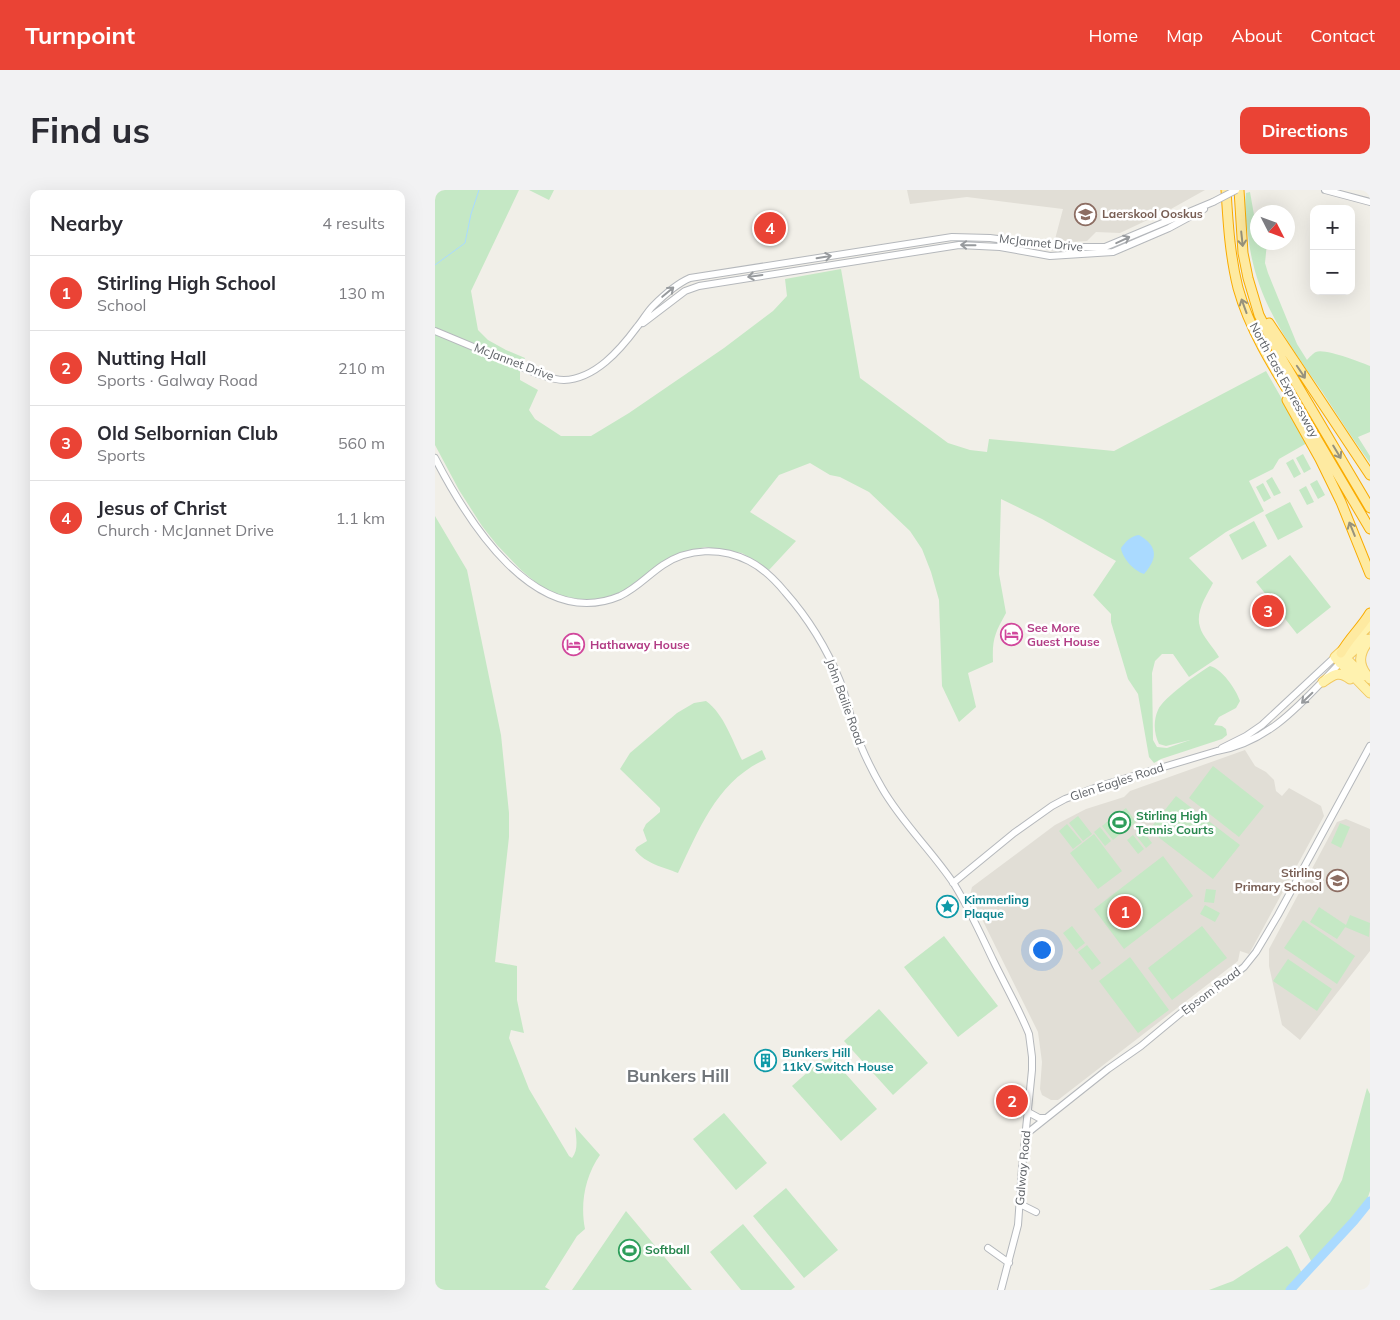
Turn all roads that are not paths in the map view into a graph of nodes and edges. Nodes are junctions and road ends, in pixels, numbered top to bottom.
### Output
1 (1226, 190) edge
2 (1237, 190) edge
3 (1325, 190) edge
4 (1213, 202) junction
5 (1370, 202) edge
6 (1169, 220) junction
7 (1184, 220) junction
8 (1094, 251) junction
9 (1256, 302) junction
10 (636, 329) junction
11 (435, 331) edge
12 (1273, 366) junction
13 (435, 458) edge
14 (1370, 475) edge
15 (1370, 508) edge
16 (1370, 529) edge
17 (1370, 574) edge
18 (1370, 612) edge
19 (1370, 625) edge
20 (1370, 637) edge
21 (1340, 658) junction
22 (1370, 680) edge
23 (1323, 682) junction
24 (1370, 694) edge
25 (1370, 746) edge
26 (1217, 751) junction
27 (953, 883) junction
28 (1028, 1112) junction
29 (1046, 1118) junction
30 (1025, 1135) junction
31 (1020, 1204) junction
32 (1036, 1212) dead end
33 (988, 1248) dead end
34 (1009, 1262) junction
35 (1001, 1290) edge

12 -> 1 highway, North East Expressway
2 - 4 street, bridge
2 -> 9 highway, North East Expressway
3 - 5 street
4 - 6 street, McJannet Drive
4 - 7 street, McJannet Drive
6 - 7 street
8 -> 6 street, McJannet Drive
7 - 8 street, McJannet Drive
8 -> 10 street, McJannet Drive
10 -> 8 street, McJannet Drive
9 -> 14 highway
9 -> 15 highway, North East Expressway
10 - 11 street, McJannet Drive
12 - 16 highway, North East Expressway
17 -> 12 highway
13 - 27 street, John Bailie Road
18 - 21 highway
19 - 21 main road
20 - 21 main road
20 - 22 main road
21 - 22 main road
21 - 23 street, Glen Eagles Road
21 - 24 main road
21 - 26 street, Glen Eagles Road
23 - 24 main road
23 -> 26 street, Glen Eagles Road
25 - 29 street, Epsom Road
26 - 27 street, Glen Eagles Road
27 - 28 street, Galway Road
28 - 29 street
28 - 30 street, Galway Road
29 - 30 street, Epsom Road
30 - 31 street, Galway Road
31 - 32 street
31 - 34 street, Galway Road
33 - 34 street
34 - 35 street, Galway Road

